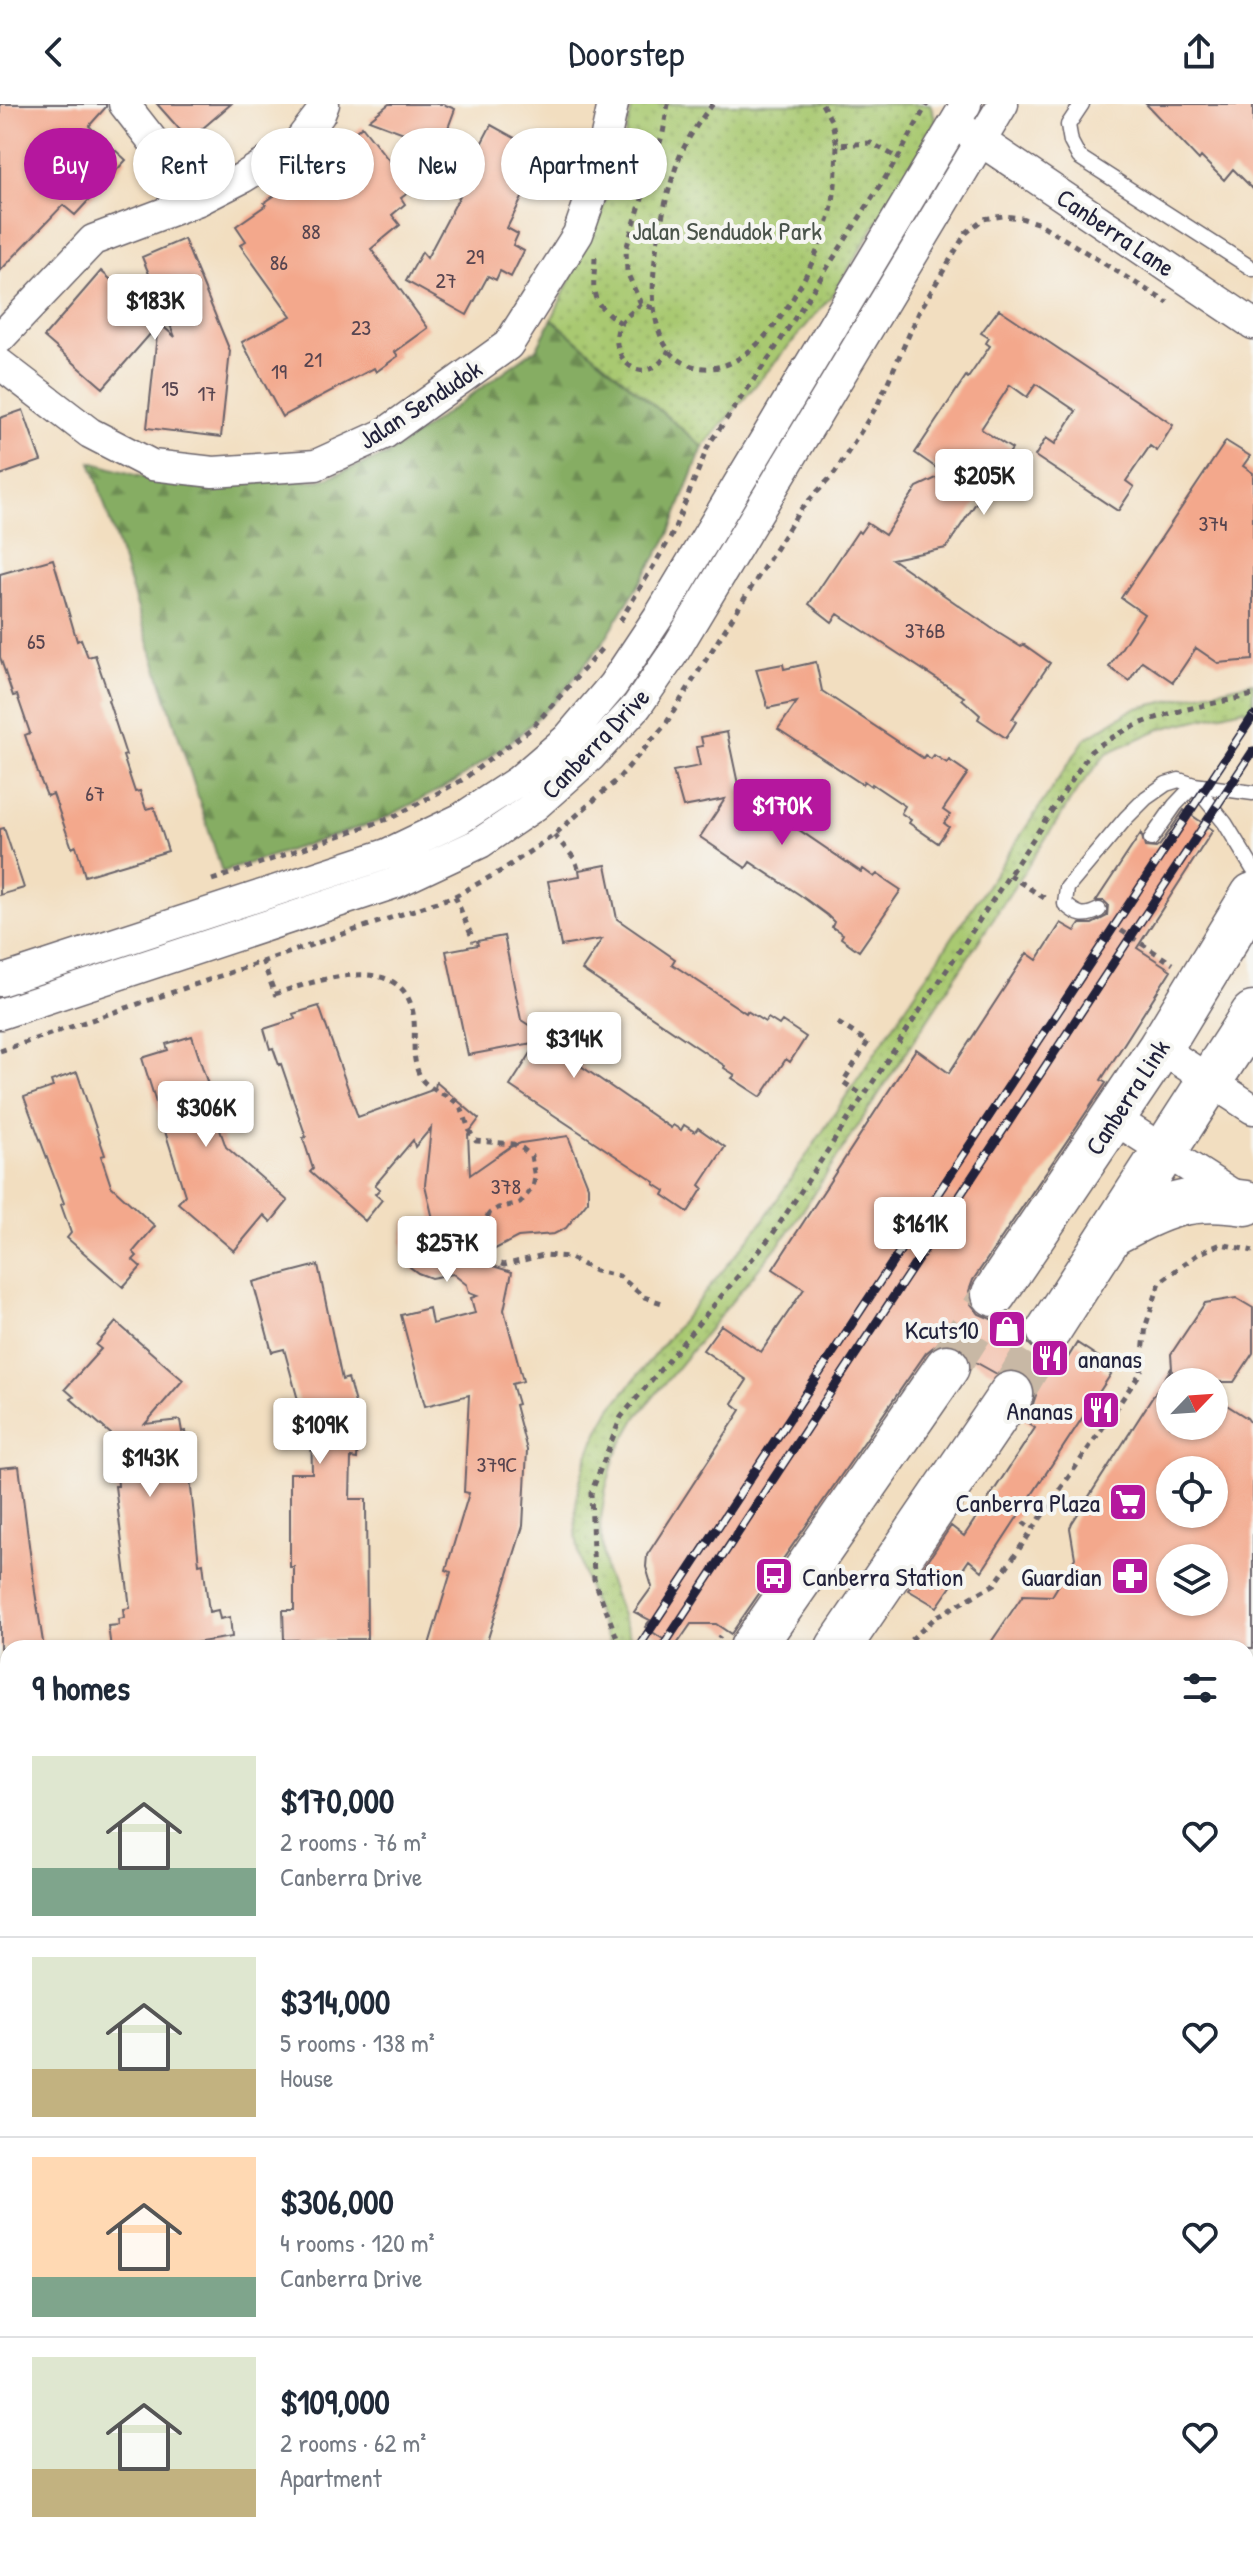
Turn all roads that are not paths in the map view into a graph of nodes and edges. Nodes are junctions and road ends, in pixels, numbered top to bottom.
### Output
1 (124, 104) edge
2 (324, 104) edge
3 (613, 104) edge
4 (1003, 104) edge
5 (1082, 104) edge
6 (960, 114) edge
7 (143, 128) edge
8 (980, 140) junction
9 (235, 182) edge
10 (199, 200) edge
11 (1253, 269) edge
12 (1253, 324) edge
13 (0, 338) edge
14 (0, 364) edge
15 (1194, 785) junction
16 (1253, 793) edge
17 (1151, 839) dead end
18 (1253, 869) edge
19 (1253, 895) edge
20 (1099, 913) road end
21 (0, 981) edge
22 (0, 1014) edge
23 (1253, 1014) edge
24 (1160, 1048) junction
25 (1210, 1080) junction
26 (1253, 1109) edge
27 (1113, 1118) junction
28 (1164, 1151) junction
29 (1249, 1205) edge
30 (1113, 1233) junction
31 (994, 1294) tunnel mouth
32 (1049, 1330) tunnel mouth
33 (947, 1367) tunnel mouth
34 (1011, 1394) tunnel mouth
35 (758, 1640) edge
36 (843, 1640) edge

1 - 7 street
2 - 9 street
3 - 14 street, Jalan Sendudok
4 - 8 street, Canberra Drive
5 - 11 lane
6 - 8 street
6 - 21 street, Canberra Drive
8 - 12 street, Canberra Lane
8 - 22 street, Canberra Drive
10 - 13 street
15 - 16 lane
15 - 17 lane
15 - 18 lane
15 - 20 lane
19 - 24 main road, Canberra Link
23 - 25 main road
24 - 25 street
24 - 27 main road, Canberra Link
25 - 26 street
25 - 28 main road
27 - 28 street
27 - 31 main road, Canberra Link
28 - 29 street
28 - 30 main road
29 - 30 main road
30 - 32 main road
33 - 35 main road
34 - 36 main road

